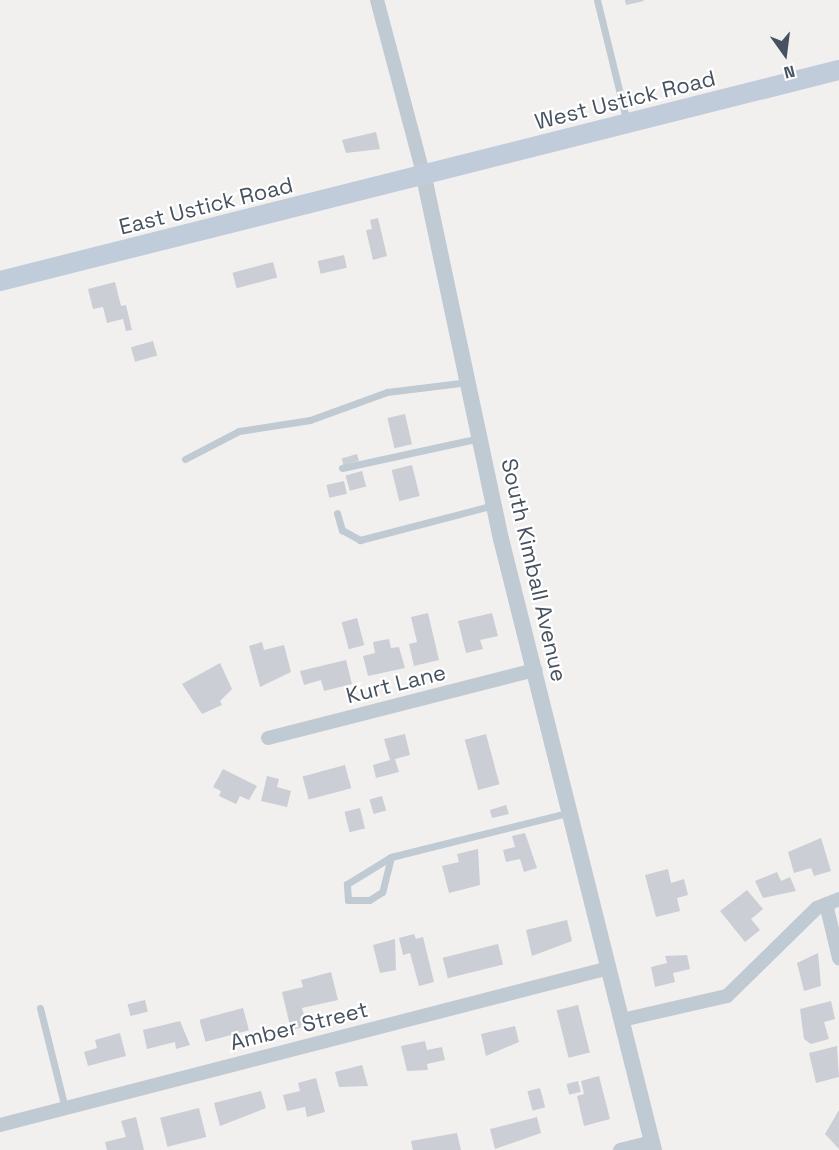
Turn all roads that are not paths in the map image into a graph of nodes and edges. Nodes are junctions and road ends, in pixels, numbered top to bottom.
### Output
1 (377, 0) edge
2 (597, 0) edge
3 (839, 70) edge
4 (628, 124) junction
5 (424, 177) junction
6 (0, 281) edge
7 (468, 382) junction
8 (480, 438) junction
9 (185, 459) dead end
10 (342, 468) dead end
11 (494, 506) junction
12 (337, 513) dead end
13 (534, 670) junction
14 (268, 738) dead end
15 (571, 813) junction
16 (391, 857) junction
17 (832, 902) edge
18 (839, 957) edge
19 (609, 968) junction
20 (40, 1008) dead end
21 (622, 1020) junction
22 (65, 1108) junction
23 (0, 1125) edge
24 (653, 1146) edge
25 (620, 1150) edge

1 - 5 street, South Kimball Avenue
2 - 4 lane
3 - 4 main road, West Ustick Road
4 - 5 main road, West Ustick Road
5 - 6 main road, East Ustick Road
5 - 7 street, South Kimball Avenue
7 - 8 street, South Kimball Avenue
7 - 9 lane
8 - 10 lane
8 - 11 street, South Kimball Avenue
11 - 12 lane
11 - 13 street, South Kimball Avenue
13 - 14 street, Kurt Lane
13 - 15 street, South Kimball Avenue
15 - 16 lane
15 - 19 street, South Kimball Avenue
16 - 16 lane
17 - 18 street
17 - 21 street
19 - 21 street, South Kimball Avenue
19 - 22 street, Amber Street
20 - 22 lane
21 - 24 street, South Kimball Avenue
22 - 23 street, Amber Street
24 - 25 street

